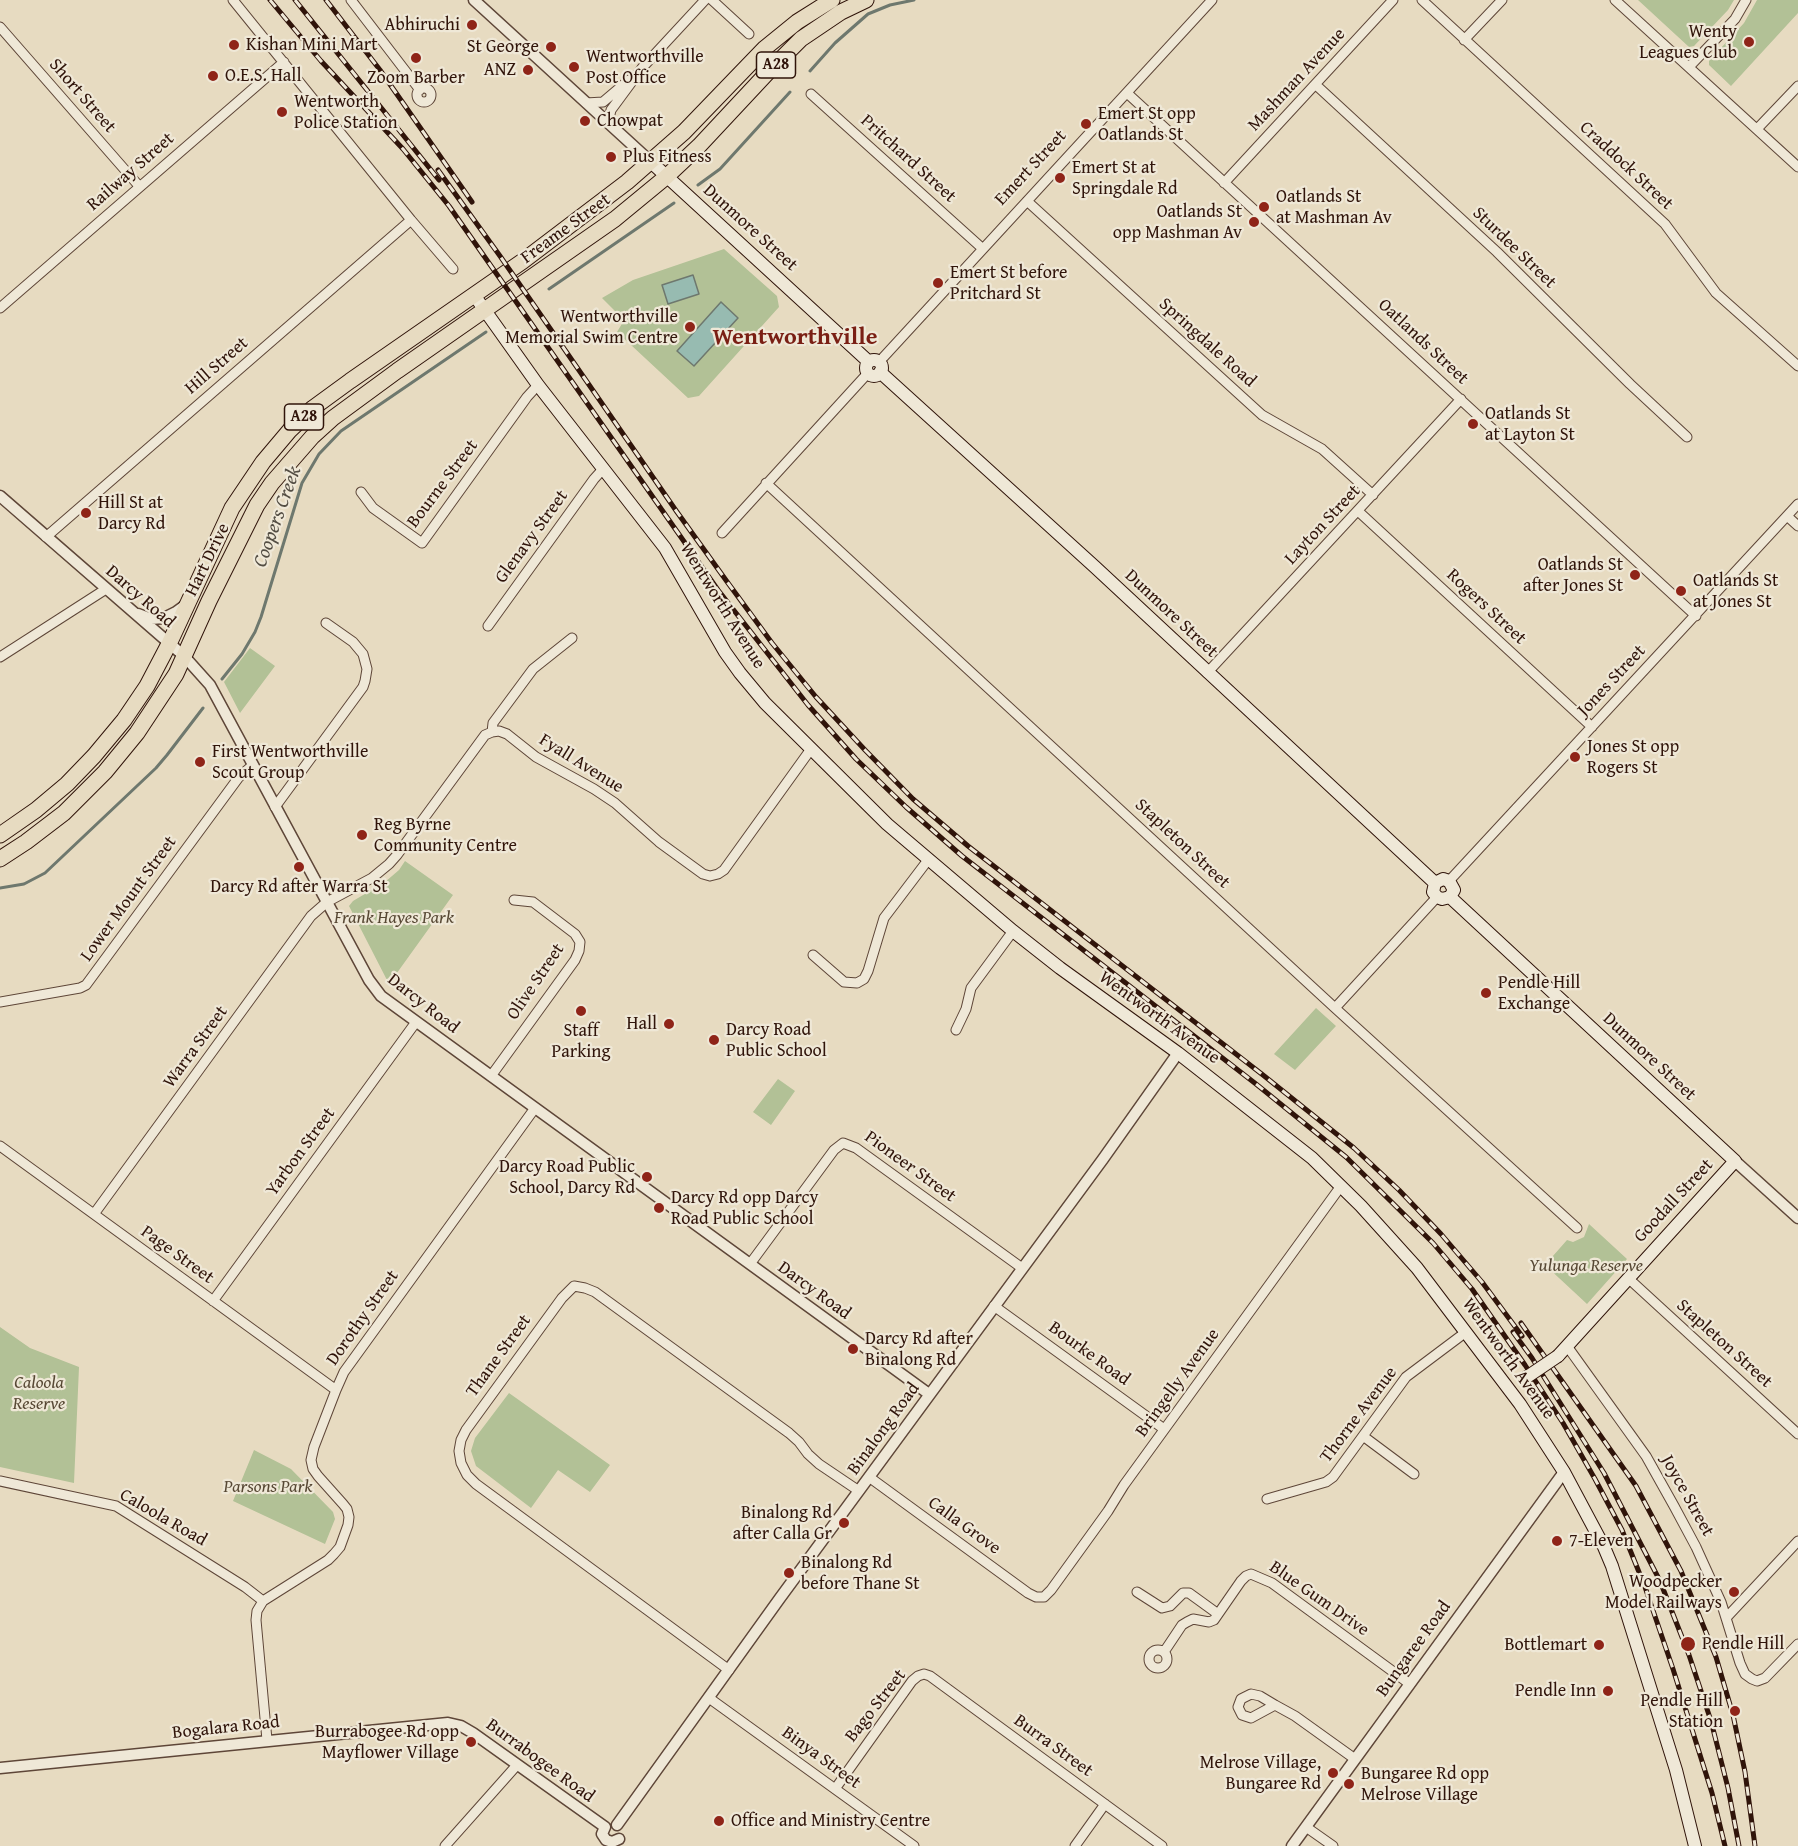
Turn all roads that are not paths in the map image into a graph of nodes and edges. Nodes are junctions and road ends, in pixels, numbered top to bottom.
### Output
1 (233, 0) edge
2 (351, 0) edge
3 (474, 0) edge
4 (705, 0) edge
5 (712, 0) edge
6 (832, 0) edge
7 (866, 0) edge
8 (1212, 0) edge
9 (1393, 0) edge
10 (1422, 0) edge
11 (1502, 0) edge
12 (1615, 0) edge
13 (1746, 0) edge
14 (0, 27) edge
15 (749, 34) dead end
16 (1464, 40) junction
17 (284, 62) junction
18 (1689, 67) junction
19 (642, 68) junction
20 (1316, 85) junction
21 (1798, 86) edge
22 (420, 90) dead end
23 (811, 93) dead end
24 (1127, 93) junction
25 (586, 103) junction
26 (608, 123) junction
27 (1757, 129) junction
28 (651, 162) junction
29 (1798, 167) edge
30 (666, 177) junction
31 (1224, 183) junction
32 (139, 186) junction
33 (1027, 201) junction
34 (411, 220) junction
35 (983, 249) junction
36 (453, 269) dead end
37 (474, 295) junction
38 (0, 308) edge
39 (486, 310) junction
40 (1798, 366) edge
41 (874, 367) junction
42 (538, 385) junction
43 (1461, 399) junction
44 (1687, 437) dead end
45 (603, 470) junction
46 (766, 483) junction
47 (361, 492) dead end
48 (1373, 495) junction
49 (0, 496) edge
50 (1798, 504) edge
51 (1358, 511) junction
52 (1787, 516) junction
53 (1798, 526) edge
54 (722, 532) dead end
55 (46, 537) junction
56 (106, 589) junction
57 (188, 603) junction
58 (130, 610) junction
59 (1696, 616) junction
60 (326, 623) dead end
61 (488, 626) dead end
62 (572, 638) dead end
63 (169, 644) junction
64 (184, 656) junction
65 (0, 657) edge
66 (1208, 673) junction
67 (1592, 727) junction
68 (492, 732) junction
69 (811, 749) junction
70 (253, 765) junction
71 (275, 807) junction
72 (0, 835) edge
73 (0, 859) edge
74 (928, 860) junction
75 (1449, 881) junction
76 (1435, 883) junction
77 (1437, 897) junction
78 (1450, 897) junction
79 (514, 900) dead end
80 (327, 902) junction
81 (1013, 931) junction
82 (813, 955) dead end
83 (0, 1002) edge
84 (1335, 1008) junction
85 (416, 1022) junction
86 (956, 1030) dead end
87 (1178, 1053) junction
88 (490, 1076) junction
89 (535, 1108) junction
90 (0, 1146) edge
91 (1735, 1161) junction
92 (1341, 1186) junction
93 (94, 1214) junction
94 (1798, 1218) edge
95 (1577, 1228) dead end
96 (750, 1264) junction
97 (1022, 1268) junction
98 (1628, 1278) junction
99 (213, 1301) junction
100 (994, 1306) junction
101 (1466, 1332) junction
102 (1567, 1346) junction
103 (1510, 1389) junction
104 (336, 1390) junction
105 (929, 1394) junction
106 (1164, 1429) junction
107 (1798, 1434) edge
108 (1363, 1436) junction
109 (1564, 1472) junction
110 (1414, 1474) dead end
111 (869, 1477) junction
112 (0, 1481) edge
113 (859, 1491) junction
114 (1267, 1499) dead end
115 (1798, 1541) edge
116 (1137, 1592) dead end
117 (1041, 1598) joint
118 (263, 1601) junction
119 (1218, 1614) junction
120 (1726, 1618) junction
121 (1798, 1644) edge
122 (1164, 1652) dead end
123 (729, 1670) junction
124 (924, 1674) joint
125 (1410, 1684) junction
126 (709, 1698) junction
127 (1275, 1705) dead end
128 (456, 1724) joint
129 (267, 1740) junction
130 (1355, 1759) junction
131 (518, 1765) junction
132 (0, 1768) edge
133 (835, 1789) junction
134 (1105, 1804) junction
135 (617, 1825) junction
136 (605, 1827) junction
137 (1306, 1827) junction
138 (603, 1843) edge
139 (624, 1843) edge
140 (445, 1846) edge
141 (914, 1846) edge
142 (1075, 1846) edge
143 (1162, 1846) edge
144 (1292, 1846) edge
145 (1333, 1846) edge
146 (1695, 1846) edge

1 - 17 street
2 - 22 street
3 - 25 street, Dunmore Street
4 - 19 street
5 - 15 street
6 - 28 highway, A28
7 - 30 highway, A28
8 - 24 street, Emert Street
9 - 20 street, Mashman Avenue
10 - 16 street, Craddock Street
11 - 16 street
12 - 18 street
13 - 18 street
14 - 32 street, Short Street
16 - 40 street, Craddock Street
17 - 32 street, Railway Street
17 - 34 street
18 - 27 street
19 - 25 street
19 - 26 street
20 - 31 street, Mashman Avenue
20 - 44 street, Sturdee Street
21 - 27 street
23 - 35 street, Pritchard Street
24 - 31 street, Oatlands Street
24 - 33 street, Emert Street
25 - 26 street, Dunmore Street
26 - 28 street, Dunmore Street
27 - 29 street
28 - 30 main road, Dunmore Street
28 - 37 highway, Freame Street / A28
30 - 39 highway, Freame Street / A28
30 - 41 main road, Dunmore Street
31 - 43 street, Oatlands Street
32 - 38 street, Railway Street
33 - 35 street, Emert Street
33 - 48 street, Springdale Road
34 - 36 street
34 - 55 street, Hill Street
35 - 41 street, Emert Street
37 - 39 main road, Wentworth Avenue
37 - 57 highway, Hart Drive / A28
39 - 42 main road, Wentworth Avenue
39 - 64 highway, Hart Drive / A28
41 - 46 street, Emert Street
41 - 66 main road, Dunmore Street
42 - 45 main road, Wentworth Avenue
42 - 47 street, Bourne Street
43 - 48 street, Layton Street
43 - 59 street, Oatlands Street
45 - 61 street, Glenavy Street
45 - 69 main road, Wentworth Avenue
46 - 54 street, Emert Street
46 - 84 street, Stapleton Street
48 - 51 street, Layton Street
49 - 55 street, Darcy Road
50 - 52 street, Jones Street
51 - 66 street, Layton Street
51 - 67 street, Rogers Street
52 - 53 street
52 - 59 street, Jones Street
55 - 56 street, Darcy Road
56 - 58 street, Darcy Road
56 - 65 street
57 - 58 street
57 - 63 highway, Hart Drive / A28
58 - 63 street, Darcy Road
59 - 67 street, Jones Street
60 - 71 street
62 - 68 street
63 - 64 street, Darcy Road
63 - 72 highway, Hart Drive / A28
64 - 70 street, Darcy Road
64 - 73 highway, Hart Drive / A28
66 - 76 main road, Dunmore Street
67 - 75 street, Jones Street
68 - 69 street, Fyall Avenue
68 - 80 street
69 - 74 main road, Wentworth Avenue
70 - 71 street, Darcy Road
70 - 83 street, Lower Mount Street
71 - 80 street, Darcy Road
74 - 81 main road, Wentworth Avenue
74 - 82 street
75 - 76 main road
75 - 78 main road
76 - 77 main road
77 - 78 main road
77 - 84 street
78 - 91 main road, Dunmore Street
79 - 88 street, Olive Street
80 - 85 street, Darcy Road
80 - 93 street, Warra Street
81 - 86 street
81 - 87 main road, Wentworth Avenue
84 - 95 street, Stapleton Street
85 - 88 street, Darcy Road
85 - 99 street, Yarbon Street
87 - 92 main road, Wentworth Avenue
87 - 97 street, Binalong Road
88 - 89 street, Darcy Road
89 - 96 street, Darcy Road
89 - 104 street, Dorothy Street
90 - 93 street, Page Street
91 - 94 street, Dunmore Street
91 - 98 main road, Goodall Street
92 - 101 main road, Wentworth Avenue
92 - 106 street, Bringelly Avenue
93 - 99 street, Page Street
96 - 97 street, Pioneer Street
96 - 105 street, Darcy Road
97 - 100 street, Binalong Road
98 - 102 main road, Goodall Street
98 - 107 street, Stapleton Street
99 - 104 street, Page Street
100 - 105 street, Binalong Road
100 - 106 street, Bourke Road
101 - 103 main road, Wentworth Avenue
101 - 108 street, Thorne Avenue
102 - 103 main road, Goodall Street, bridge
102 - 120 street, Joyce Street
103 - 109 main road, Wentworth Avenue
104 - 118 street, Dorothy Street
105 - 111 street, Binalong Road
106 - 117 street, Bringelly Avenue
108 - 110 street
108 - 114 street, Thorne Avenue
109 - 125 street, Bungaree Road
109 - 146 main road, Wentworth Avenue
111 - 113 street, Binalong Road
111 - 117 street, Calla Grove
112 - 118 street, Caloola Road
113 - 123 street, Binalong Road
113 - 123 street, Thane Street
115 - 120 street
116 - 119 street
118 - 129 street
119 - 122 street
119 - 125 street, Blue Gum Drive
120 - 121 street, Joyce Street
123 - 126 street, Binalong Road
124 - 133 street, Bago Street
124 - 134 street, Burra Street
125 - 130 street, Bungaree Road
126 - 133 street, Binya Street
126 - 135 street, Binalong Road
127 - 130 street
128 - 129 street, Bogalara Road
128 - 131 street, Burrabogee Road
129 - 132 street, Bogalara Road
130 - 137 street, Bungaree Road
131 - 136 street, Burrabogee Road
131 - 140 street
133 - 141 street, Binya Street
134 - 142 street
134 - 143 street, Burra Street
135 - 136 street
135 - 139 street
136 - 138 street
137 - 144 street, Bungaree Road
137 - 145 street
138 - 139 street

